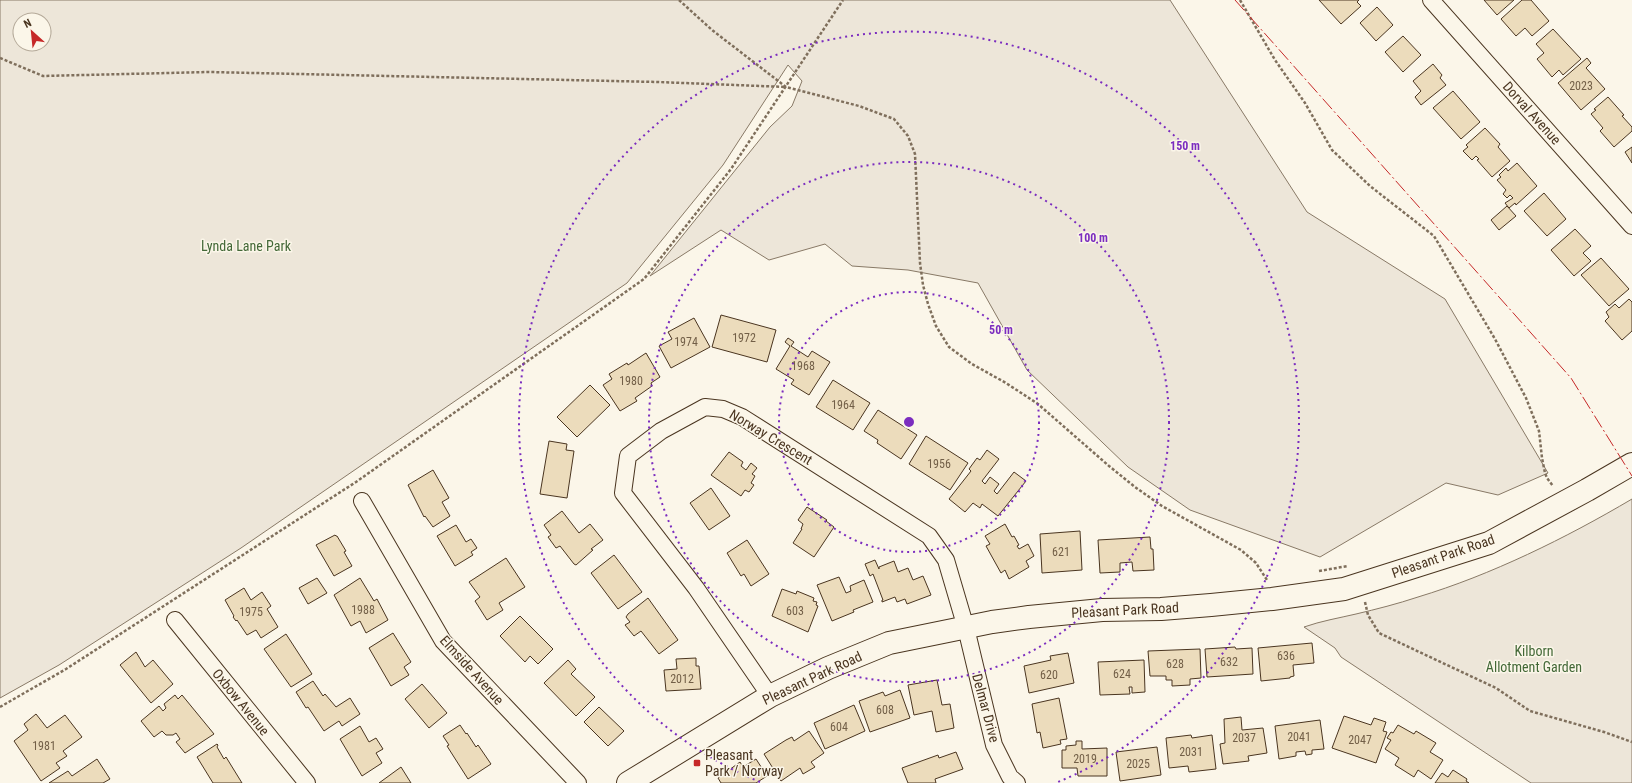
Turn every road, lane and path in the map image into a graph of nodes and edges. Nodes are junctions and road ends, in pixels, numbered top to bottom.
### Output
1 (679, 0) edge
2 (843, 0) edge
3 (1240, 0) edge
4 (1431, 0) edge
5 (0, 58) edge
6 (786, 87) junction
7 (1632, 224) edge
8 (1632, 464) edge
9 (1555, 488) dead end
10 (362, 501) dead end
11 (1313, 572) dead end
12 (1268, 580) dead end
13 (1359, 584) junction
14 (175, 620) dead end
15 (966, 628) junction
16 (770, 696) junction
17 (0, 707) edge
18 (1632, 742) edge
19 (1010, 781) edge
20 (306, 783) edge
21 (578, 783) edge
22 (628, 783) edge

1 - 6 path
2 - 6 path
3 - 9 path
4 - 7 street, Dorval Avenue
5 - 6 path
6 - 12 path
6 - 17 path
8 - 13 street, Pleasant Park Road
10 - 21 street, Elmside Avenue
11 - 13 path
13 - 15 street, Pleasant Park Road
13 - 18 path
14 - 20 street, Oxbow Avenue
15 - 16 street, Pleasant Park Road
15 - 16 street, Norway Crescent
15 - 19 street, Delmar Drive
16 - 22 street, Pleasant Park Road

